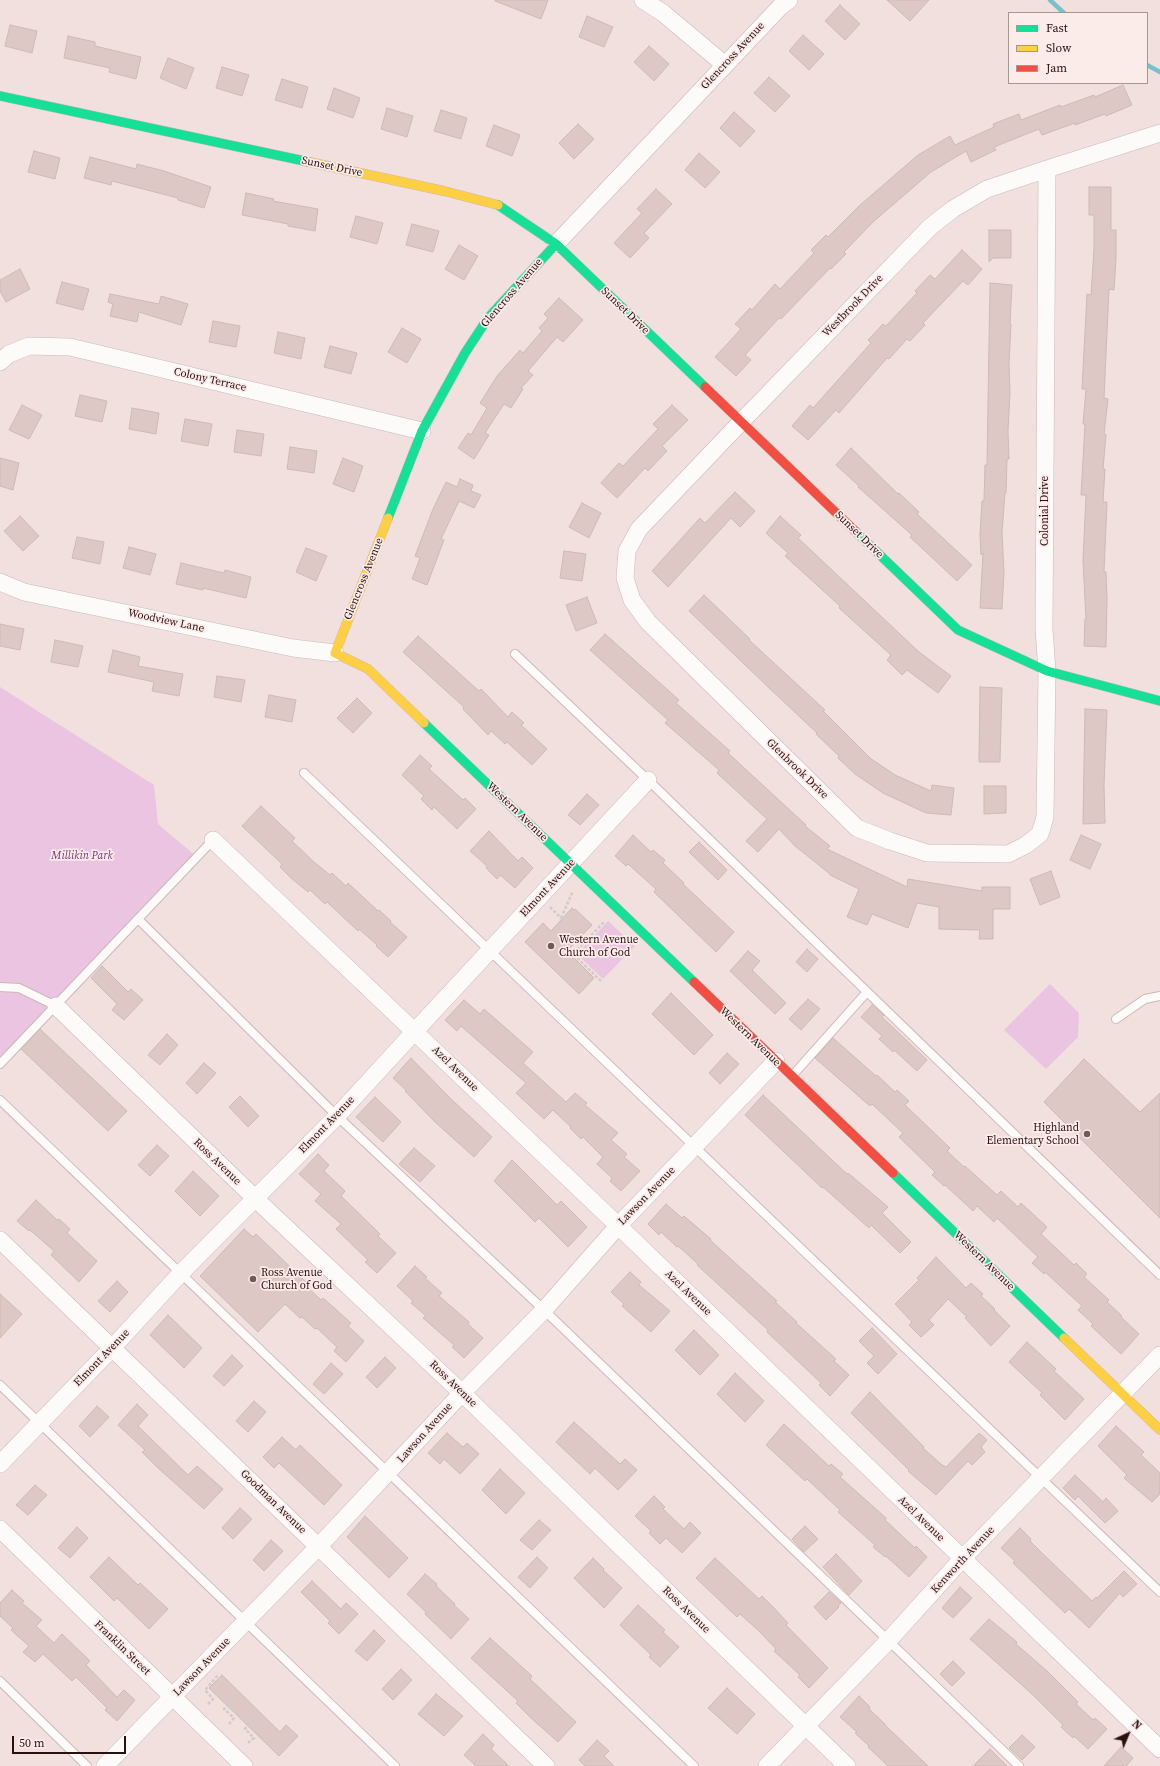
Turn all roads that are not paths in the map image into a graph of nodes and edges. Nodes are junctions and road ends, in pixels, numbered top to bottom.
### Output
1 (642, 0) edge
2 (789, 0) edge
3 (725, 65) junction
4 (0, 96) edge
5 (1160, 133) edge
6 (1047, 169) junction
7 (556, 244) junction
8 (0, 362) edge
9 (740, 423) junction
10 (422, 431) junction
11 (626, 578) joint
12 (0, 582) edge
13 (335, 653) junction
14 (515, 654) dead end
15 (1047, 671) junction
16 (1160, 701) edge
17 (304, 773) dead end
18 (648, 780) junction
19 (213, 840) joint
20 (1026, 845) joint
21 (571, 864) junction
22 (138, 919) junction
23 (489, 951) junction
24 (0, 987) edge
25 (867, 992) junction
26 (1160, 996) edge
27 (56, 1006) junction
28 (1116, 1019) dead end
29 (415, 1030) junction
30 (776, 1062) junction
31 (0, 1064) edge
32 (791, 1077) junction
33 (0, 1100) edge
34 (337, 1116) junction
35 (696, 1146) junction
36 (256, 1199) junction
37 (618, 1226) junction
38 (0, 1240) edge
39 (181, 1273) junction
40 (1160, 1275) edge
41 (544, 1310) junction
42 (113, 1347) junction
43 (1160, 1355) edge
44 (0, 1385) edge
45 (462, 1392) junction
46 (1122, 1393) junction
47 (39, 1424) junction
48 (1160, 1430) edge
49 (0, 1464) edge
50 (388, 1473) junction
51 (1041, 1478) junction
52 (0, 1529) edge
53 (319, 1546) junction
54 (962, 1559) junction
55 (1160, 1592) edge
56 (246, 1622) junction
57 (888, 1641) junction
58 (0, 1681) edge
59 (173, 1697) junction
60 (805, 1726) junction
61 (1160, 1749) edge
62 (87, 1766) edge
63 (105, 1766) edge
64 (244, 1766) edge
65 (395, 1766) edge
66 (546, 1766) edge
67 (694, 1766) edge
68 (767, 1766) edge
69 (847, 1766) edge
70 (1018, 1766) edge

1 - 3 street
2 - 3 street, Glencross Avenue
3 - 7 street, Glencross Avenue
4 - 7 street, Sunset Drive
5 - 6 street, Westbrook Drive
6 - 9 street, Westbrook Drive
6 - 15 street, Colonial Drive
7 - 9 street, Sunset Drive
7 - 10 street, Glencross Avenue
8 - 10 street, Colony Terrace
9 - 11 street, Westbrook Drive
9 - 15 street, Sunset Drive
10 - 13 street, Glencross Avenue
11 - 20 street, Glenbrook Drive
12 - 13 street, Woodview Lane
13 - 21 street, Western Avenue
14 - 18 lane
15 - 16 street, Sunset Drive
15 - 20 street, Colonial Drive
17 - 23 lane
18 - 21 street, Elmont Avenue
18 - 25 lane
19 - 22 lane
19 - 29 street, Azel Avenue
21 - 23 street, Elmont Avenue
21 - 30 street, Western Avenue
22 - 27 lane
22 - 34 lane
23 - 29 street, Elmont Avenue
23 - 35 lane
24 - 27 lane
25 - 32 lane
25 - 40 lane
26 - 28 lane
27 - 31 lane
27 - 36 street, Ross Avenue
29 - 34 street, Elmont Avenue
29 - 37 street, Azel Avenue
30 - 32 street, Western Avenue
30 - 35 street, Lawson Avenue
32 - 46 street, Western Avenue
33 - 39 lane
34 - 36 street, Elmont Avenue
34 - 41 lane
35 - 37 street, Lawson Avenue
35 - 51 lane
36 - 39 street, Elmont Avenue
36 - 45 street, Ross Avenue
37 - 41 street, Lawson Avenue
37 - 54 street, Azel Avenue
38 - 42 street, Goodman Avenue
39 - 42 street, Elmont Avenue
39 - 50 lane
41 - 45 street, Lawson Avenue
41 - 57 lane
42 - 47 street, Elmont Avenue
42 - 53 street, Goodman Avenue
43 - 46 street, Kenworth Avenue
44 - 47 lane
45 - 50 street, Lawson Avenue
45 - 60 street, Ross Avenue
46 - 48 street, Western Avenue
46 - 51 street, Kenworth Avenue
47 - 49 street, Elmont Avenue
47 - 56 lane
50 - 53 street, Lawson Avenue
50 - 67 lane
51 - 54 street, Kenworth Avenue
51 - 55 lane
52 - 59 street, Franklin Street
53 - 56 street, Lawson Avenue
53 - 66 street, Goodman Avenue
54 - 57 street, Kenworth Avenue
54 - 61 street, Azel Avenue
56 - 59 street, Lawson Avenue
56 - 65 lane
57 - 60 street, Kenworth Avenue
57 - 70 lane
58 - 62 lane
59 - 63 street, Lawson Avenue
59 - 64 street, Franklin Street
60 - 68 street, Kenworth Avenue
60 - 69 street, Ross Avenue

